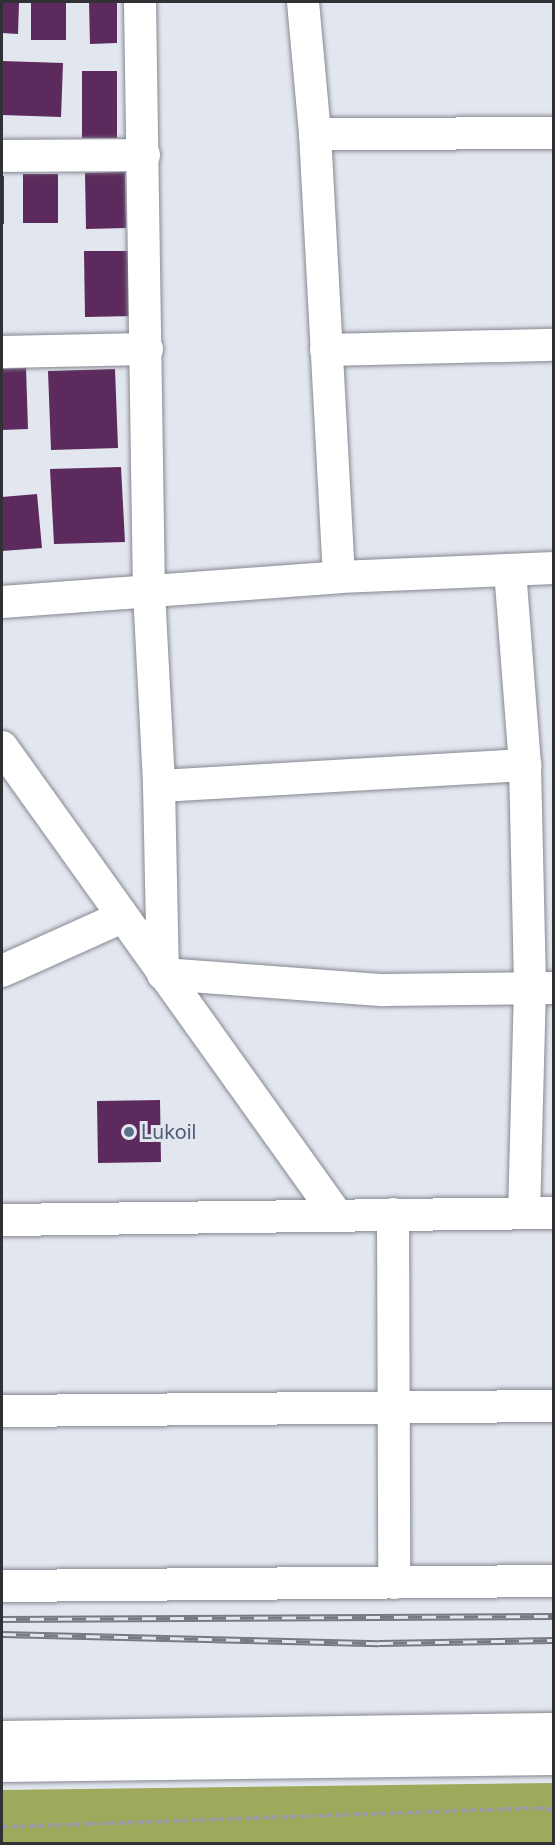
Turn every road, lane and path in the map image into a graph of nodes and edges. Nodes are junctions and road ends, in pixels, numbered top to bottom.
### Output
1 (140, 2) edge
2 (303, 2) edge
3 (554, 133) edge
4 (315, 134) junction
5 (144, 155) junction
6 (2, 156) edge
7 (554, 345) edge
8 (147, 349) junction
9 (326, 350) junction
10 (2, 351) edge
11 (554, 568) edge
12 (510, 570) junction
13 (339, 577) junction
14 (149, 592) junction
15 (2, 602) edge
16 (2, 747) edge
17 (525, 765) junction
18 (159, 786) junction
19 (122, 917) junction
20 (2, 971) edge
21 (163, 974) junction
22 (542, 988) edge
23 (539, 1213) edge
24 (336, 1214) junction
25 (393, 1214) junction
26 (2, 1220) edge
27 (554, 1406) edge
28 (394, 1407) junction
29 (2, 1411) edge
30 (554, 1581) edge
31 (394, 1583) junction
32 (2, 1586) edge
33 (554, 1729) edge
34 (2, 1737) edge
35 (554, 1760) edge
36 (2, 1767) edge
37 (554, 1810) edge
38 (2, 1827) edge

1 - 5 street
2 - 4 street
3 - 4 street
4 - 9 street
5 - 6 street
5 - 8 street
7 - 9 street
8 - 10 street
8 - 14 street
9 - 13 street
11 - 12 street
12 - 13 street
12 - 17 street
13 - 14 street
14 - 15 street
14 - 18 street
16 - 19 street
17 - 18 street
17 - 22 street
18 - 21 street
19 - 20 street
19 - 21 street
21 - 22 street
21 - 24 street
22 - 23 street
23 - 25 street
24 - 25 street
24 - 26 street
25 - 28 street
27 - 28 street
28 - 29 street
28 - 31 street
30 - 31 street
31 - 32 street
33 - 34 street
35 - 36 street
37 - 38 path

